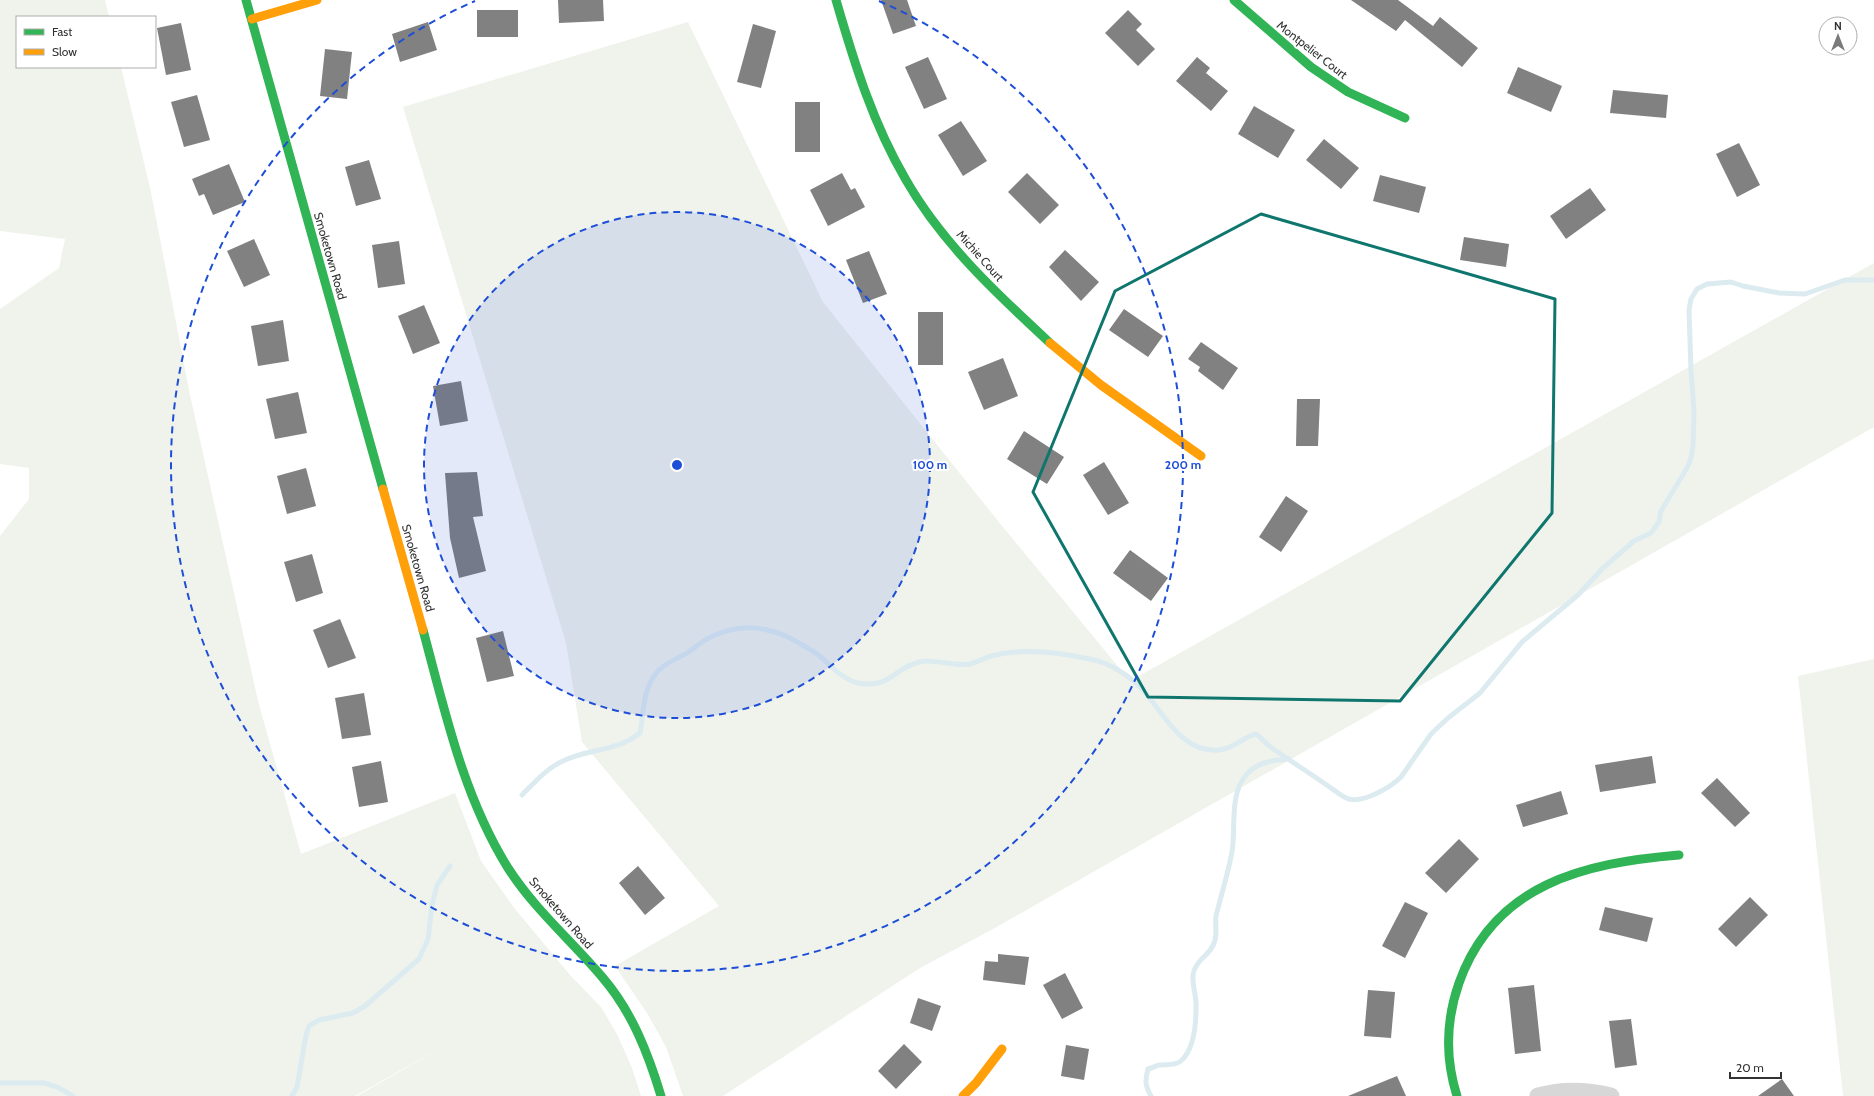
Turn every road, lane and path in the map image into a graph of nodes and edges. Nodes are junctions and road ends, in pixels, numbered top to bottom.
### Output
1 (246, 0) edge
2 (317, 0) edge
3 (836, 0) edge
4 (1234, 0) edge
5 (252, 19) junction
6 (1405, 118) dead end
7 (1201, 456) dead end
8 (1679, 855) dead end
9 (1002, 1049) dead end
10 (661, 1096) edge
11 (963, 1096) edge
12 (1457, 1096) edge
13 (1538, 1096) edge
14 (1612, 1096) edge

1 - 5 street, Smoketown Road
2 - 5 street
3 - 7 street, Michie Court
4 - 6 street, Montpelier Court
5 - 10 street, Smoketown Road
8 - 12 street
9 - 11 street
13 - 14 street

